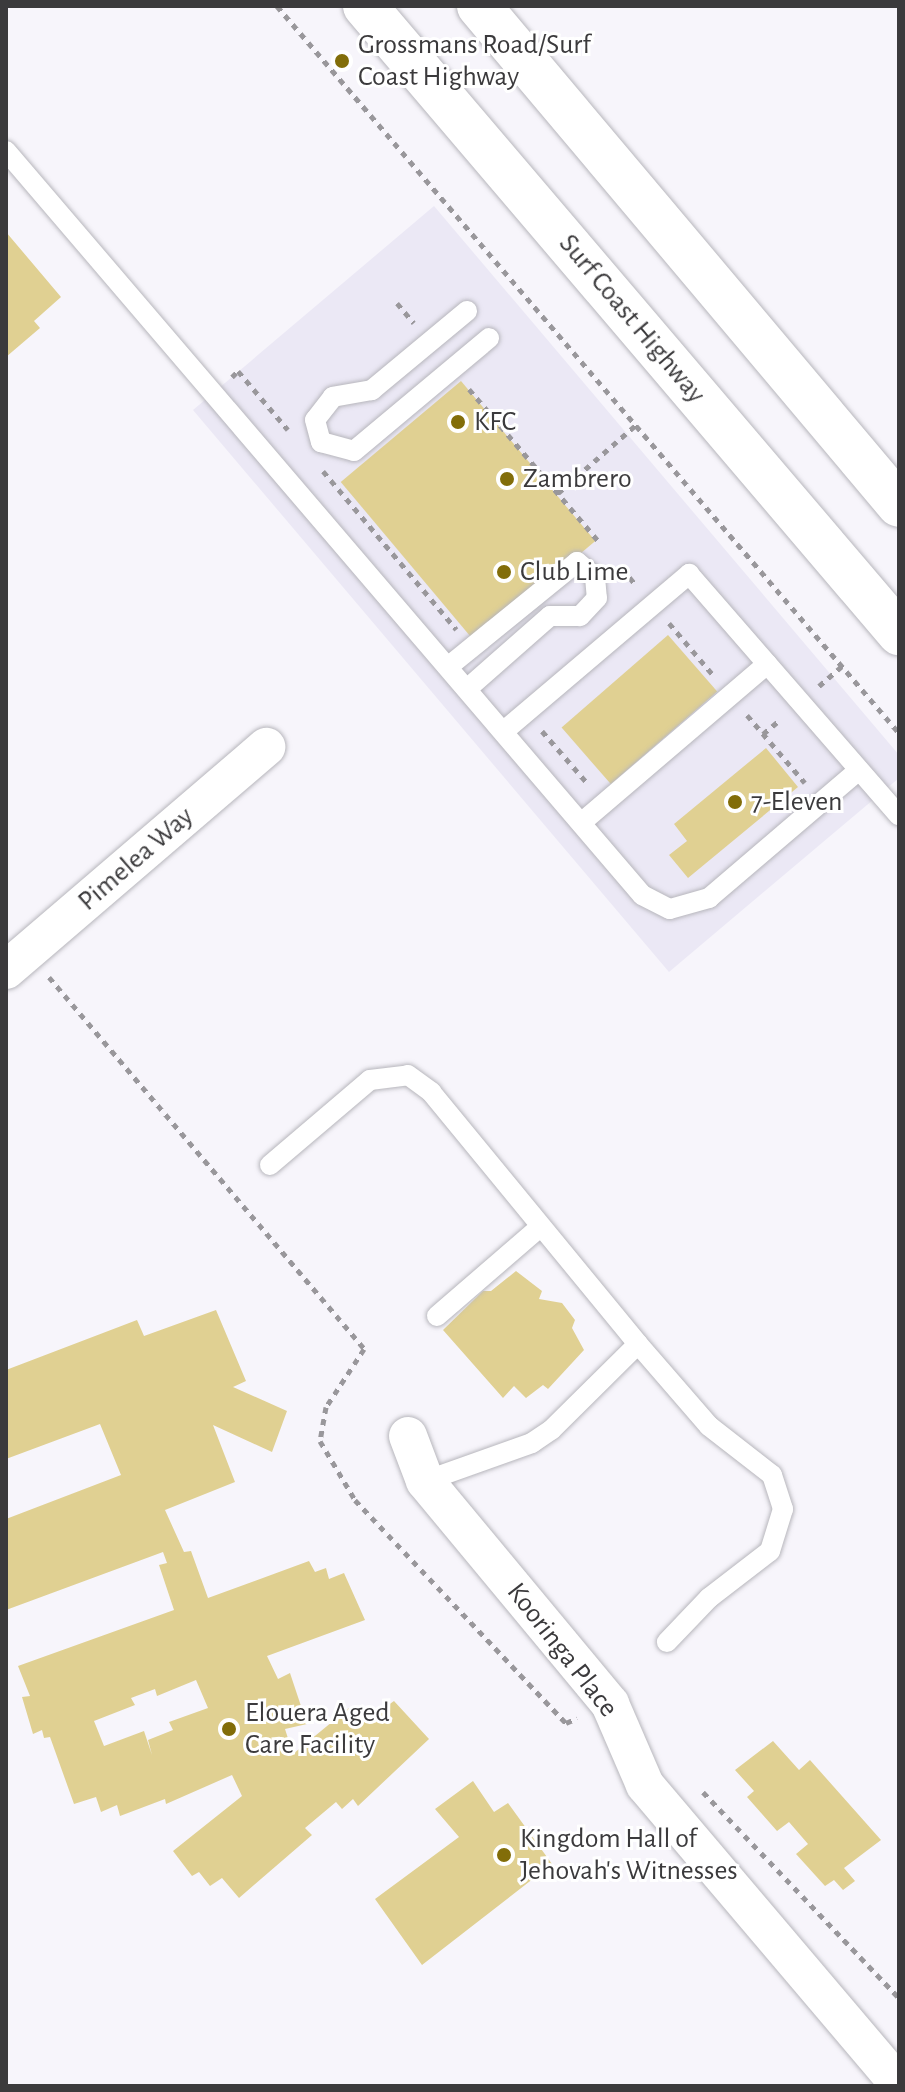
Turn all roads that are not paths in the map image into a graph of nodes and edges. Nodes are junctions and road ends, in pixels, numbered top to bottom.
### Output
1 (365, 6) edge
2 (479, 6) edge
3 (6, 151) edge
4 (467, 311) dead end
5 (489, 338) dead end
6 (899, 505) edge
7 (899, 633) edge
8 (767, 664) junction
9 (449, 666) junction
10 (468, 688) junction
11 (504, 731) junction
12 (266, 747) dead end
13 (859, 770) junction
14 (899, 816) edge
15 (581, 823) junction
16 (6, 970) edge
17 (270, 1165) dead end
18 (539, 1228) junction
19 (437, 1316) dead end
20 (638, 1344) junction
21 (408, 1436) dead end
22 (425, 1481) junction
23 (667, 1642) dead end
24 (890, 2077) edge

1 - 7 main road, Surf Coast Highway
2 - 6 main road
3 - 9 lane
4 - 5 lane
8 - 11 lane
8 - 13 lane
8 - 15 lane
9 - 10 lane
9 - 10 lane
10 - 11 lane
11 - 15 lane
12 - 16 street, Pimelea Way
13 - 14 lane
13 - 15 lane
17 - 18 lane
18 - 19 lane
18 - 20 lane
20 - 22 lane
20 - 23 lane
21 - 22 street, Kooringa Place
22 - 24 street, Kooringa Place

